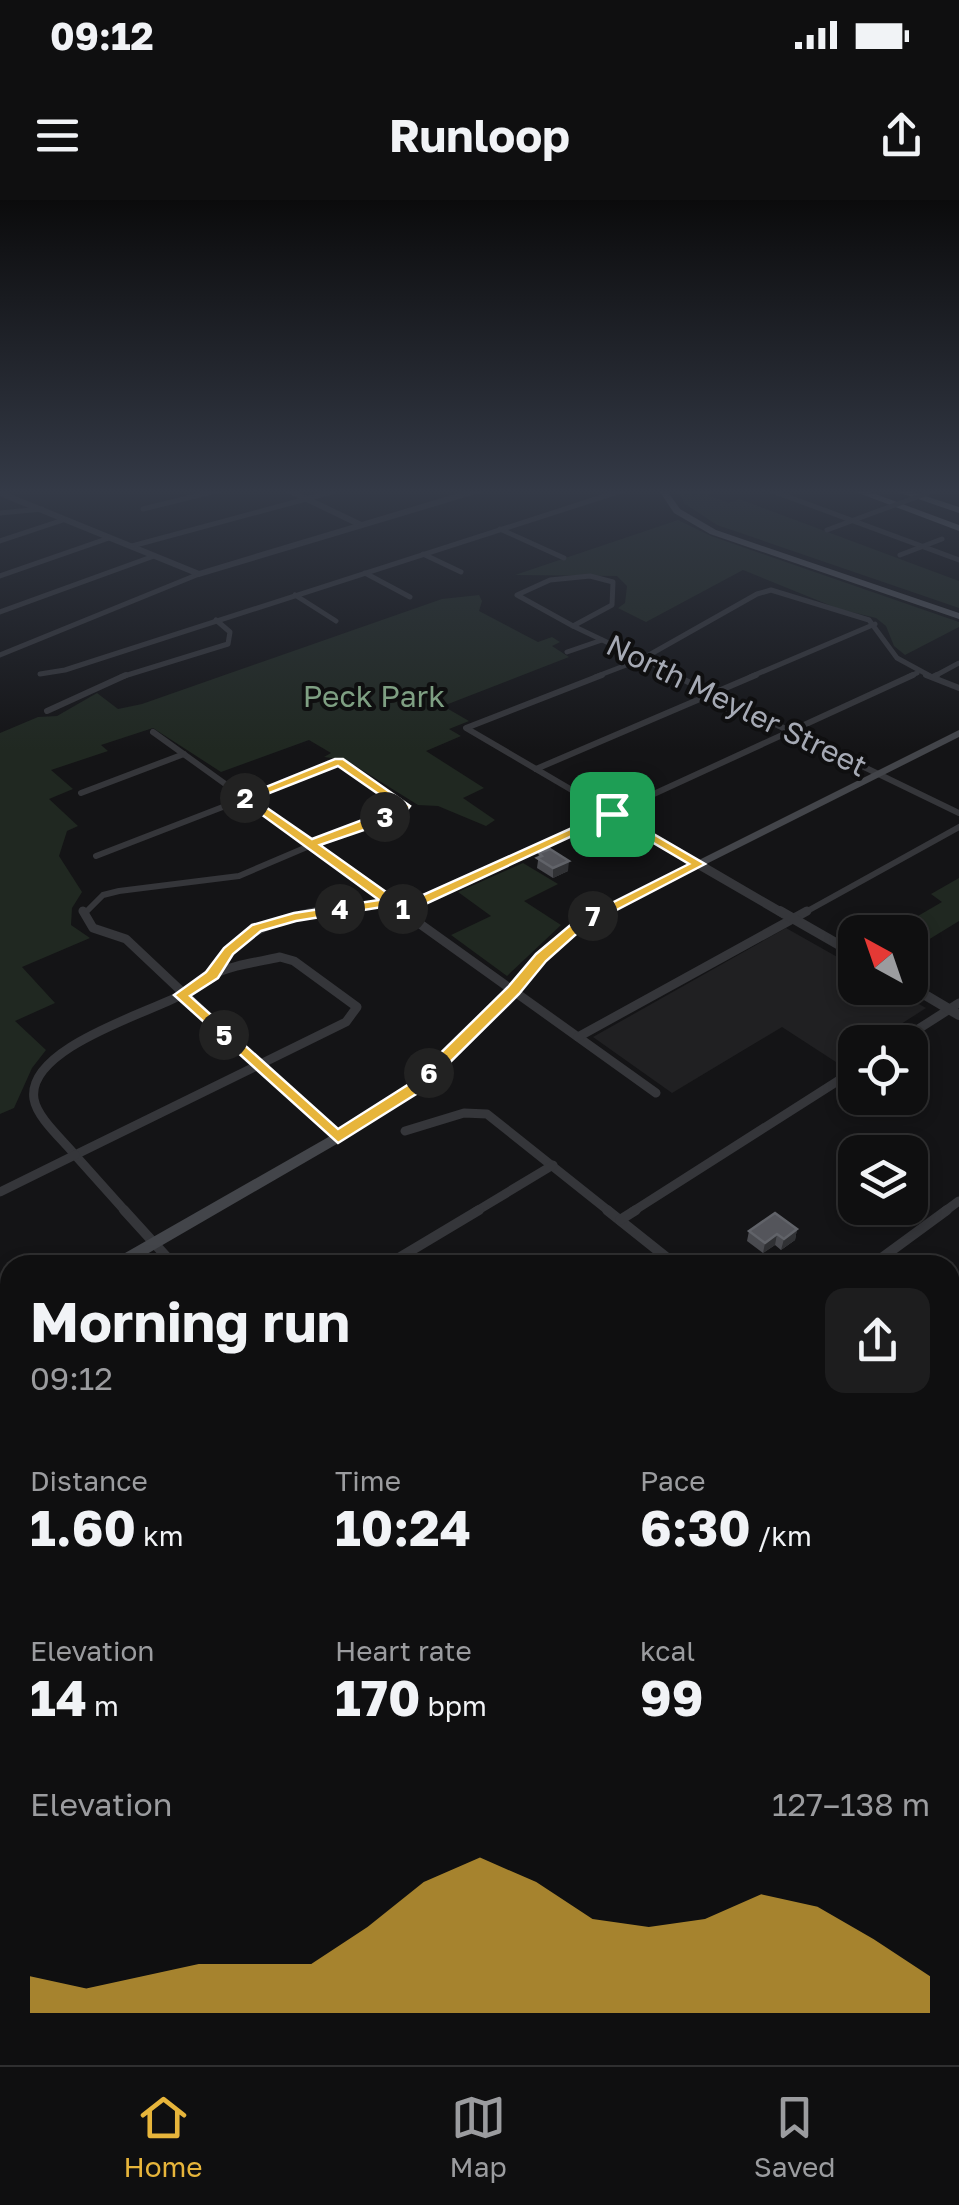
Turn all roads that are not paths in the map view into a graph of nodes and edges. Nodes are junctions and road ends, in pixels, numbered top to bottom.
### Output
1 (99, 576) edge
2 (194, 576) edge
3 (352, 576) edge
4 (371, 576) edge
5 (842, 576) edge
6 (296, 595) junction
7 (517, 595) joint
8 (410, 597) dead end
9 (0, 612) edge
10 (959, 616) edge
11 (216, 620) junction
12 (336, 621) dead end
13 (875, 624) junction
14 (573, 626) junction
15 (602, 640) junction
16 (567, 652) dead end
17 (0, 655) edge
18 (642, 659) junction
19 (959, 664) edge
20 (917, 673) junction
21 (40, 674) dead end
22 (933, 677) junction
23 (959, 688) edge
24 (714, 694) junction
25 (48, 711) dead end
26 (468, 727) joint
27 (153, 732) dead end
28 (792, 732) junction
29 (959, 733) edge
30 (184, 754) junction
31 (536, 769) junction
32 (879, 774) junction
33 (81, 793) dead end
34 (245, 798) junction
35 (959, 812) edge
36 (612, 814) junction
37 (959, 827) edge
38 (310, 844) junction
39 (96, 856) dead end
40 (698, 864) junction
41 (390, 902) junction
42 (402, 910) junction
43 (792, 918) junction
44 (838, 944) edge
45 (213, 974) junction
46 (514, 990) junction
47 (181, 995) junction
48 (928, 995) edge
49 (956, 1009) edge
50 (928, 1025) edge
51 (578, 1036) junction
52 (257, 1064) junction
53 (838, 1081) edge
54 (656, 1092) dead end
55 (406, 1131) dead end
56 (338, 1138) junction
57 (76, 1154) junction
58 (552, 1165) junction
59 (0, 1192) edge
60 (959, 1200) edge
61 (620, 1220) junction
62 (155, 1244) junction
63 (135, 1255) edge
64 (165, 1255) edge
65 (404, 1255) edge
66 (664, 1255) edge
67 (885, 1255) edge

1 - 9 street
2 - 17 street
3 - 6 street
4 - 8 street
5 - 10 main road
6 - 11 street
6 - 12 street
7 - 14 street, North Meyler Street
7 - 14 street
11 - 21 street
11 - 25 street
13 - 18 street
13 - 20 street
13 - 24 street
14 - 15 street, North Meyler Street
15 - 16 street
15 - 18 street, North Meyler Street
18 - 24 street, North Meyler Street
18 - 26 street
19 - 22 street
20 - 22 street
20 - 28 street
22 - 23 street
24 - 28 street, North Meyler Street
24 - 31 street
26 - 31 street
27 - 30 street
28 - 32 street, North Meyler Street
28 - 36 street
29 - 32 main road
30 - 33 street
30 - 34 street
31 - 36 street
32 - 35 street, North Meyler Street
32 - 40 main road
34 - 38 street
34 - 38 street
34 - 39 street
36 - 40 street
36 - 42 street
37 - 43 street
38 - 41 street
38 - 47 street
40 - 43 street
40 - 46 main road
41 - 42 street
41 - 45 street
42 - 46 street
43 - 44 street
43 - 51 street
45 - 47 street
45 - 52 street
46 - 51 street
46 - 56 main road
47 - 52 street
47 - 57 street
48 - 49 street
49 - 50 street
51 - 54 street
52 - 56 street
52 - 57 street
53 - 61 street
55 - 58 street
56 - 62 main road
57 - 59 street
57 - 62 street
58 - 61 street
58 - 65 street
60 - 67 street
61 - 66 street
62 - 63 main road
62 - 64 street

